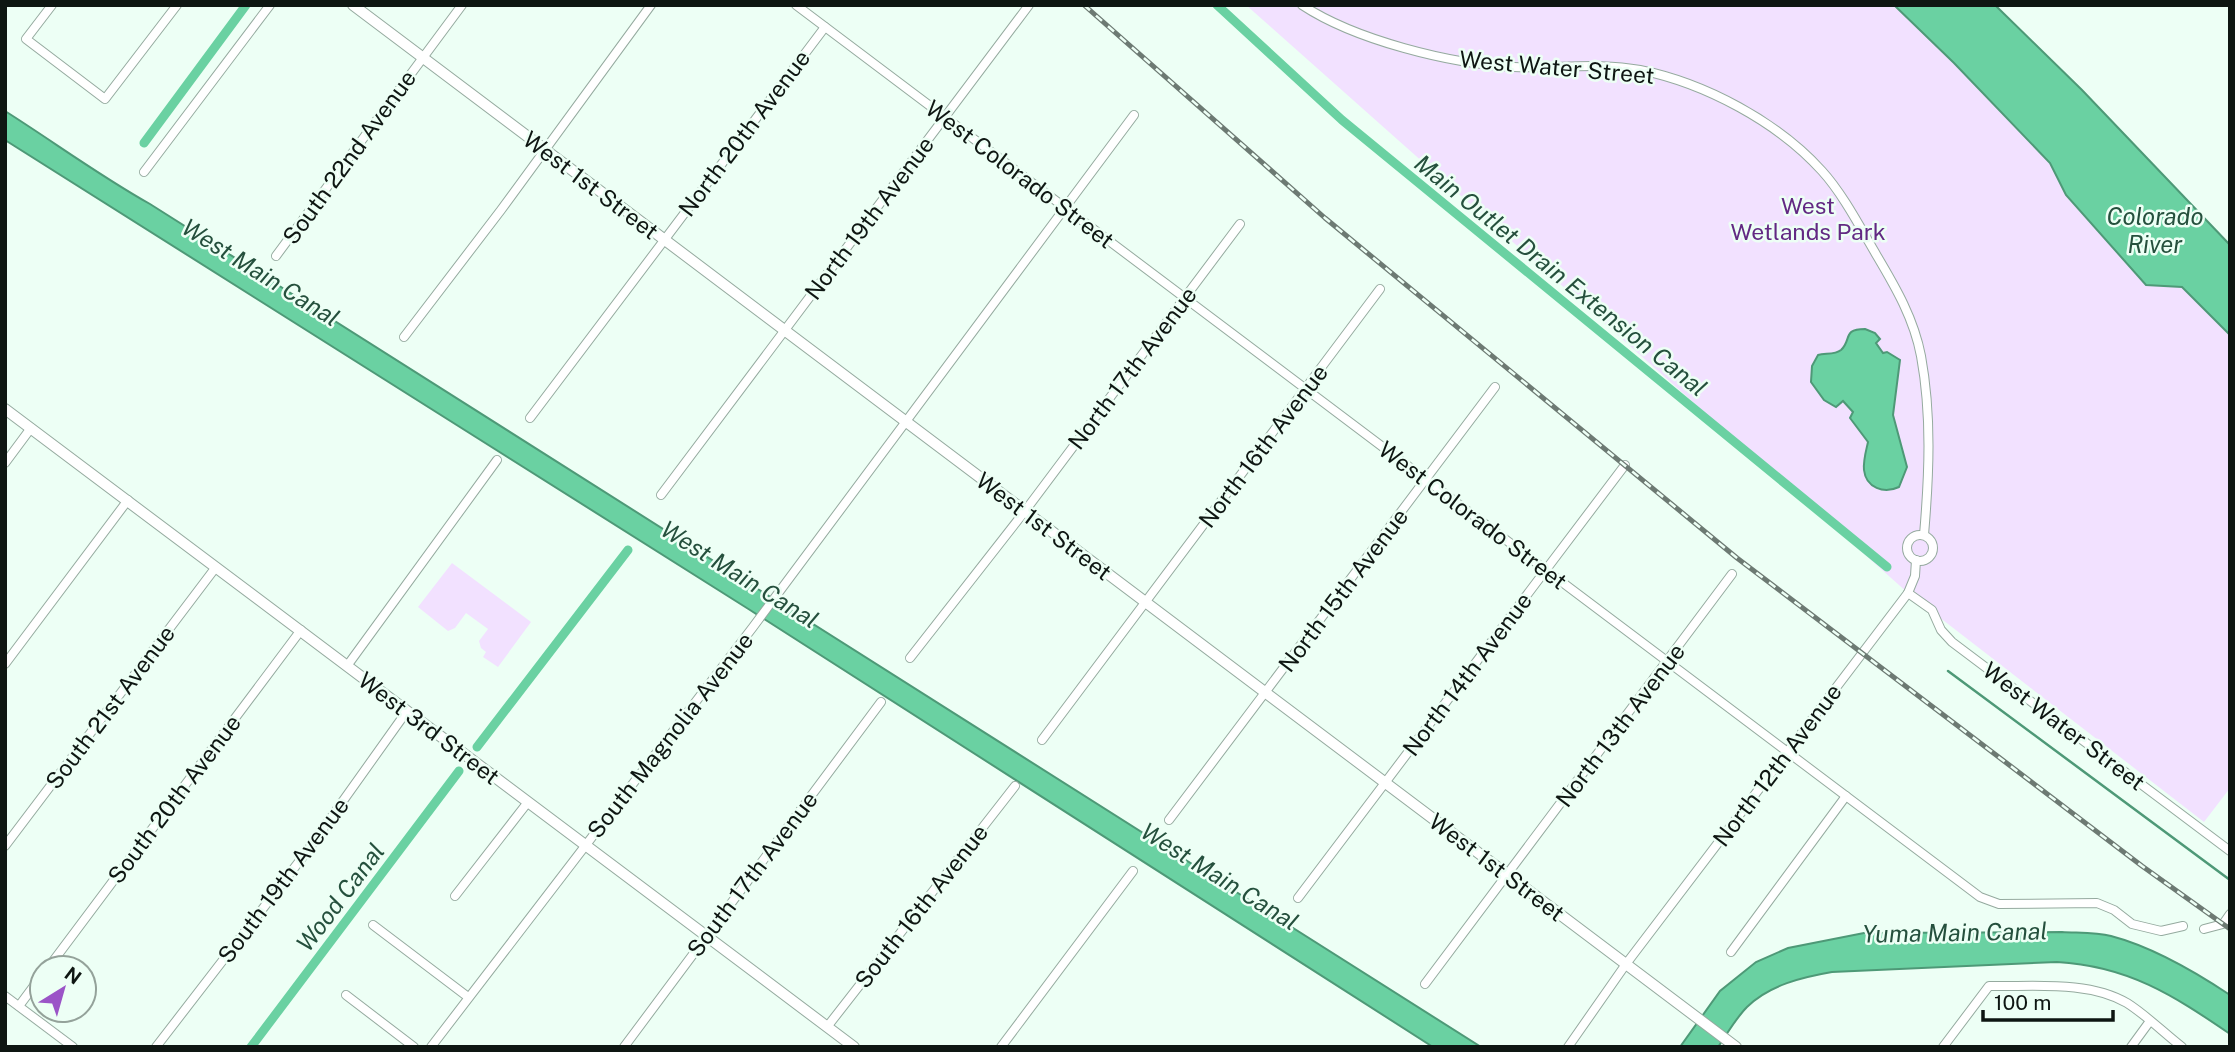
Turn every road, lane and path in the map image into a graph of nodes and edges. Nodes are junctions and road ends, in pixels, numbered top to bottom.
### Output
1 (52, 5) edge
2 (177, 5) edge
3 (270, 5) edge
4 (353, 5) edge
5 (462, 5) edge
6 (651, 5) edge
7 (796, 5) edge
8 (1029, 5) edge
9 (1303, 5) edge
10 (825, 27) junction
11 (422, 58) junction
12 (1134, 115) dead end
13 (946, 118) junction
14 (544, 149) junction
15 (144, 172) dead end
16 (1065, 207) junction
17 (1240, 224) dead end
18 (663, 239) junction
19 (276, 256) dead end
20 (1380, 289) dead end
21 (1185, 298) junction
22 (783, 330) junction
23 (404, 337) dead end
24 (1495, 387) dead end
25 (1306, 389) junction
26 (5, 409) edge
27 (530, 418) dead end
28 (905, 421) junction
29 (31, 428) junction
30 (497, 460) dead end
31 (5, 463) edge
32 (1625, 465) dead end
33 (1427, 480) junction
34 (661, 495) dead end
35 (128, 500) junction
36 (1025, 511) junction
37 (1924, 536) junction
38 (1916, 560) junction
39 (216, 567) junction
40 (1545, 569) junction
41 (1732, 574) dead end
42 (1908, 593) junction
43 (1144, 601) junction
44 (301, 631) junction
45 (910, 658) dead end
46 (1668, 662) junction
47 (5, 664) edge
48 (347, 666) junction
49 (1265, 692) junction
50 (881, 702) dead end
51 (407, 711) junction
52 (1042, 740) dead end
53 (1787, 752) junction
54 (1386, 784) junction
55 (1016, 786) dead end
56 (1846, 796) junction
57 (528, 802) junction
58 (1168, 820) dead end
59 (585, 845) junction
60 (5, 846) edge
61 (2230, 851) edge
62 (1133, 871) dead end
63 (1507, 875) junction
64 (455, 896) dead end
65 (1298, 898) dead end
66 (2230, 914) edge
67 (373, 925) dead end
68 (2183, 926) dead end
69 (2204, 929) dead end
70 (706, 935) junction
71 (1731, 952) dead end
72 (59, 954) edge
73 (1626, 964) junction
74 (1425, 984) dead end
75 (28, 994) edge
76 (346, 995) dead end
77 (5, 996) edge
78 (468, 997) junction
79 (19, 1006) junction
80 (2150, 1021) junction
81 (827, 1027) junction
82 (1734, 1046) edge
83 (73, 1047) edge
84 (156, 1047) edge
85 (414, 1047) edge
86 (431, 1047) edge
87 (624, 1047) edge
88 (853, 1047) edge
89 (1001, 1047) edge
90 (1568, 1047) edge
91 (1943, 1047) edge
92 (2131, 1047) edge
93 (2182, 1047) edge

1 - 2 street
3 - 15 street
4 - 11 main road, West 1st Street
5 - 11 street, South 22nd Avenue
6 - 14 street
7 - 10 street, West Colorado Street
8 - 13 street, North 19th Avenue
9 - 37 street, West Water Street
10 - 13 street, West Colorado Street
10 - 18 street, North 20th Avenue
11 - 14 main road, West 1st Street
11 - 19 street, South 22nd Avenue
12 - 16 street, South Magnolia Avenue
13 - 16 street, West Colorado Street
13 - 22 street, North 19th Avenue
14 - 18 main road, West 1st Street
14 - 23 street
16 - 21 street, West Colorado Street
16 - 28 street, South Magnolia Avenue
17 - 21 street, North 17th Avenue
18 - 22 main road, West 1st Street
18 - 27 street
20 - 25 street, North 16th Avenue
21 - 25 street, West Colorado Street
21 - 36 street, North 17th Avenue
22 - 28 main road, West 1st Street
22 - 34 street
24 - 33 street, North 15th Avenue
25 - 33 street, West Colorado Street
25 - 43 street, North 16th Avenue
26 - 29 main road, West 3rd Street
28 - 36 main road, West 1st Street
28 - 59 street, South Magnolia Avenue
29 - 31 street
29 - 35 main road, West 3rd Street
30 - 48 street
32 - 40 street, North 14th Avenue
33 - 40 street, West Colorado Street
33 - 49 street, North 15th Avenue
35 - 39 main road, West 3rd Street
35 - 47 street
36 - 43 main road, West 1st Street
36 - 45 street
37 - 38 street
37 - 38 street
38 - 42 street, North 12th Avenue
39 - 44 main road, West 3rd Street
39 - 60 street, South 21st Avenue
40 - 46 street, West Colorado Street
40 - 54 street, North 14th Avenue
41 - 46 street, North 13th Avenue
42 - 53 street, North 12th Avenue
42 - 61 street, West Water Street
43 - 49 main road, West 1st Street
43 - 52 street
44 - 48 main road, West 3rd Street
44 - 72 street, South 20th Avenue
46 - 53 street, West Colorado Street
46 - 63 street, North 13th Avenue
48 - 51 main road, West 3rd Street
49 - 54 main road, West 1st Street
49 - 58 street, North 15th Avenue
50 - 70 street, South 17th Avenue
51 - 57 main road, West 3rd Street
51 - 84 street, South 19th Avenue
53 - 56 street, West Colorado Street
53 - 73 street, North 12th Avenue
54 - 63 main road, West 1st Street
54 - 65 street, North 14th Avenue
55 - 81 street, South 16th Avenue
56 - 68 street, West Colorado Street
56 - 71 street
57 - 59 main road, West 3rd Street
57 - 64 street
59 - 70 main road, West 3rd Street
59 - 78 street, South Magnolia Avenue
62 - 89 street
63 - 73 main road, West 1st Street
63 - 74 street, North 13th Avenue
66 - 69 street
67 - 78 street
70 - 81 main road, West 3rd Street
70 - 87 street, South 17th Avenue
73 - 82 main road, West 1st Street
73 - 90 street, North 12th Avenue
75 - 79 street
76 - 85 street
77 - 79 street
78 - 86 street, South Magnolia Avenue
79 - 83 street
80 - 91 street
80 - 92 street
80 - 93 street
81 - 88 main road, West 3rd Street

